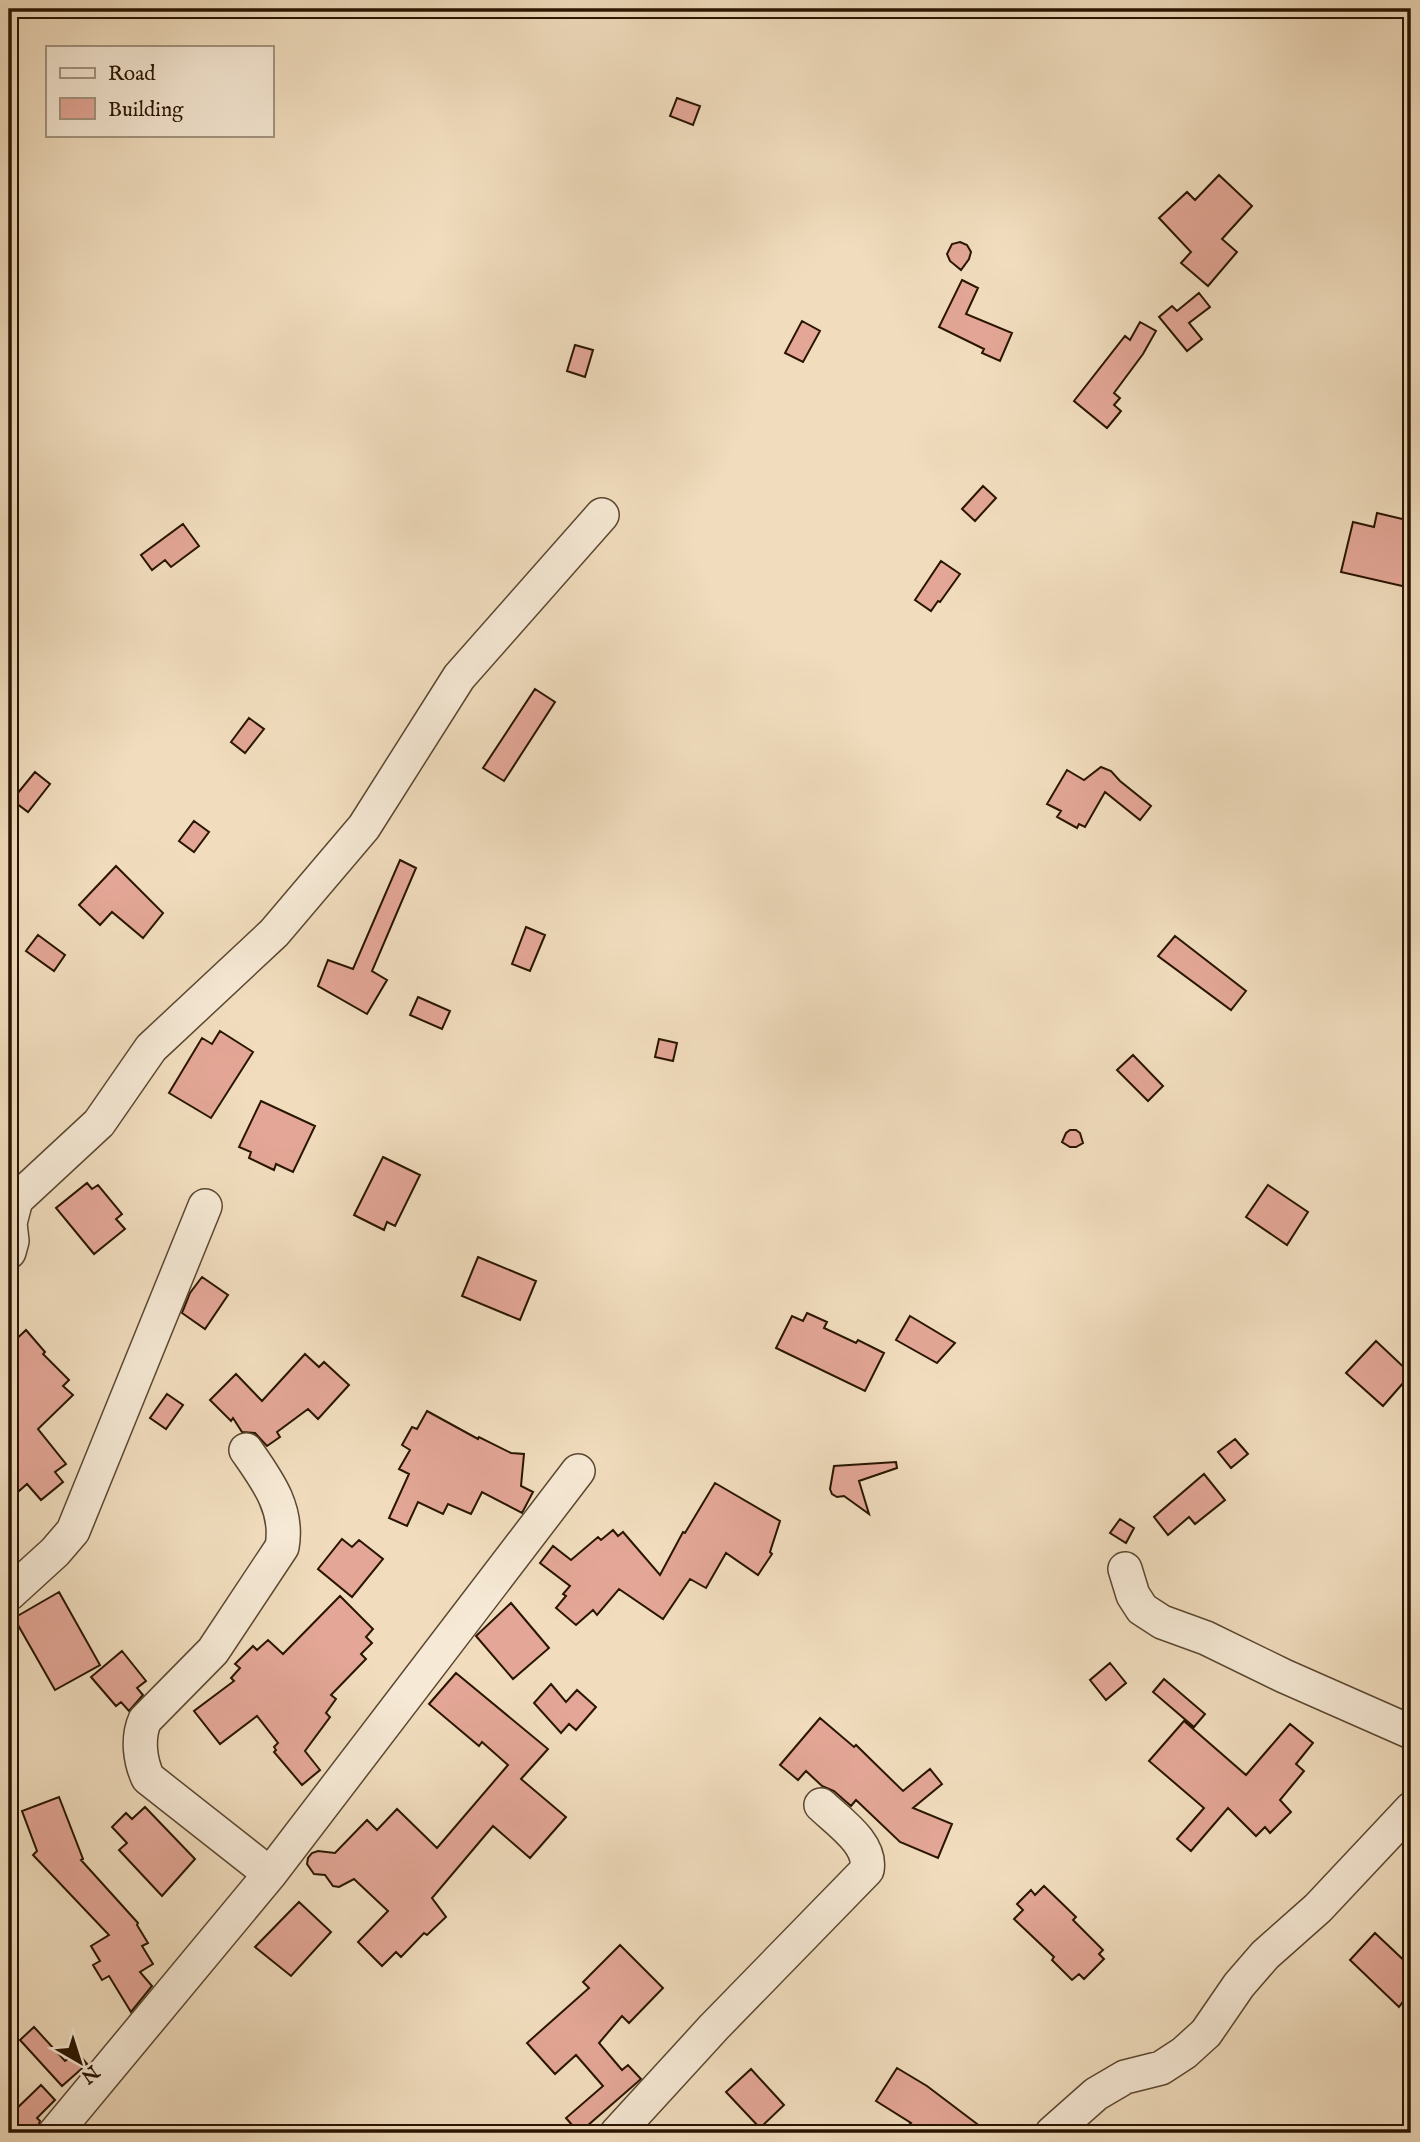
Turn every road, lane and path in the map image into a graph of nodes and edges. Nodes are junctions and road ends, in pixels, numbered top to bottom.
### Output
1 (602, 516) dead end
2 (205, 1206) dead end
3 (9, 1252) edge
4 (246, 1450) dead end
5 (578, 1471) dead end
6 (1125, 1569) dead end
7 (9, 1594) edge
8 (1411, 1732) edge
9 (821, 1805) dead end
10 (1411, 1809) edge
11 (270, 1874) junction
12 (55, 2133) edge
13 (617, 2133) edge
14 (1052, 2133) edge

1 - 3 street
2 - 7 street
4 - 11 street
5 - 11 street
6 - 8 street
9 - 13 street
10 - 14 street
11 - 12 street

